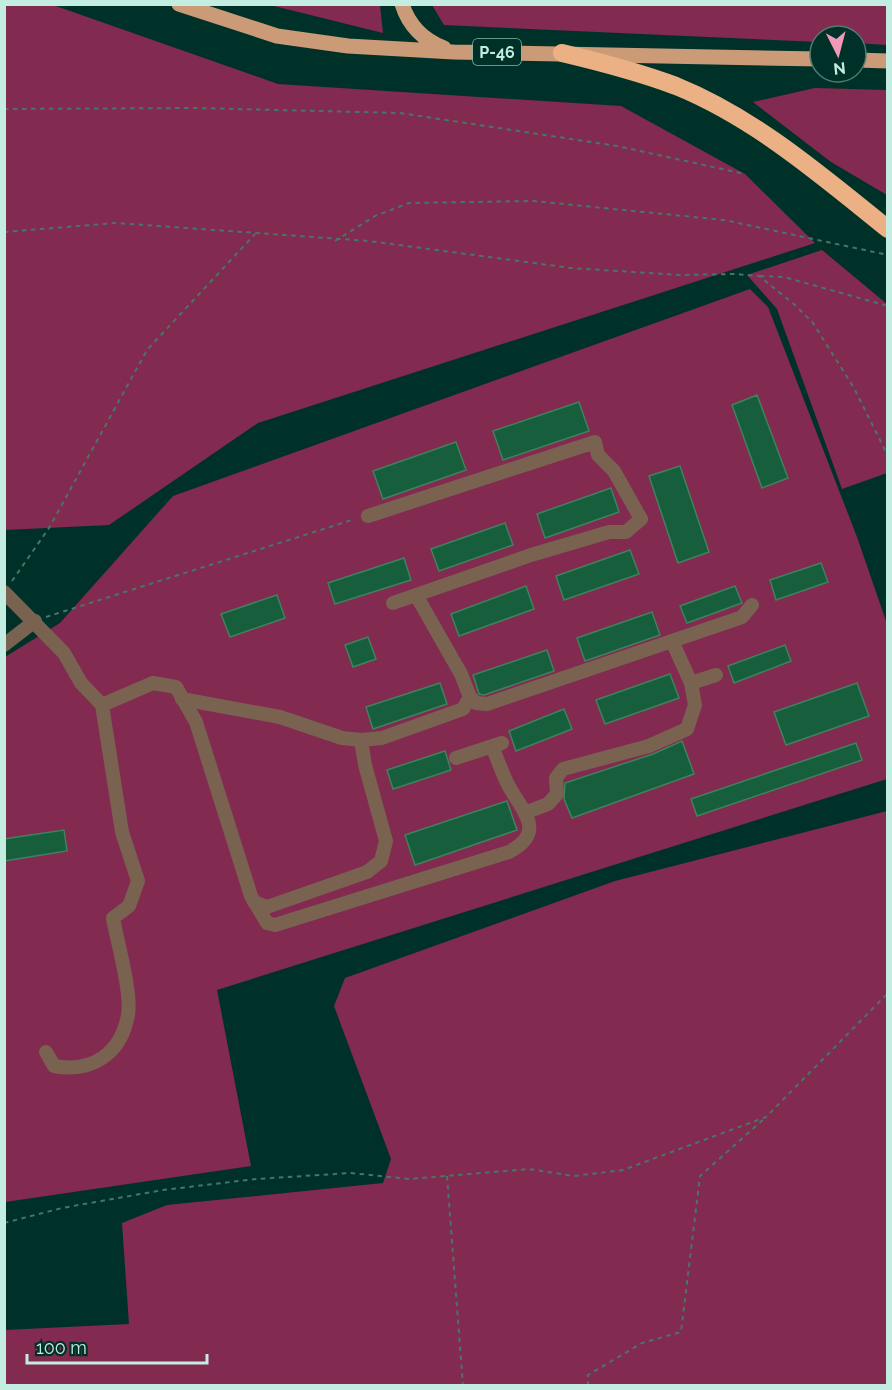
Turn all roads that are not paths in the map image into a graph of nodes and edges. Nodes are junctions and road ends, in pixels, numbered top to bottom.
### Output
1 (179, 4) edge
2 (402, 4) edge
3 (454, 52) junction
4 (562, 53) junction
5 (808, 59) edge
6 (868, 60) edge
7 (888, 61) edge
8 (888, 229) edge
9 (363, 517) road end
10 (8, 587) edge
11 (416, 595) junction
12 (393, 603) dead end
13 (752, 605) dead end
14 (35, 621) junction
15 (672, 641) junction
16 (4, 645) edge
17 (716, 675) dead end
18 (691, 683) junction
19 (470, 697) junction
20 (182, 699) junction
21 (102, 705) junction
22 (361, 740) junction
23 (456, 758) dead end
24 (527, 812) junction
25 (254, 902) junction
26 (46, 1052) dead end

1 - 3 main road, Р-46
2 - 3 main road
3 - 4 main road, Р-46
4 - 5 main road, Р-46
4 - 8 highway
6 - 7 main road
9 - 11 lane
10 - 14 lane
11 - 12 lane
11 - 19 lane
13 - 15 lane
14 - 16 lane
14 - 21 lane
15 - 18 lane
15 - 19 lane
17 - 18 lane
18 - 24 lane
19 - 22 lane
20 - 21 lane
20 - 22 lane
20 - 25 lane
21 - 26 lane
22 - 25 lane
23 - 24 lane
24 - 25 lane

